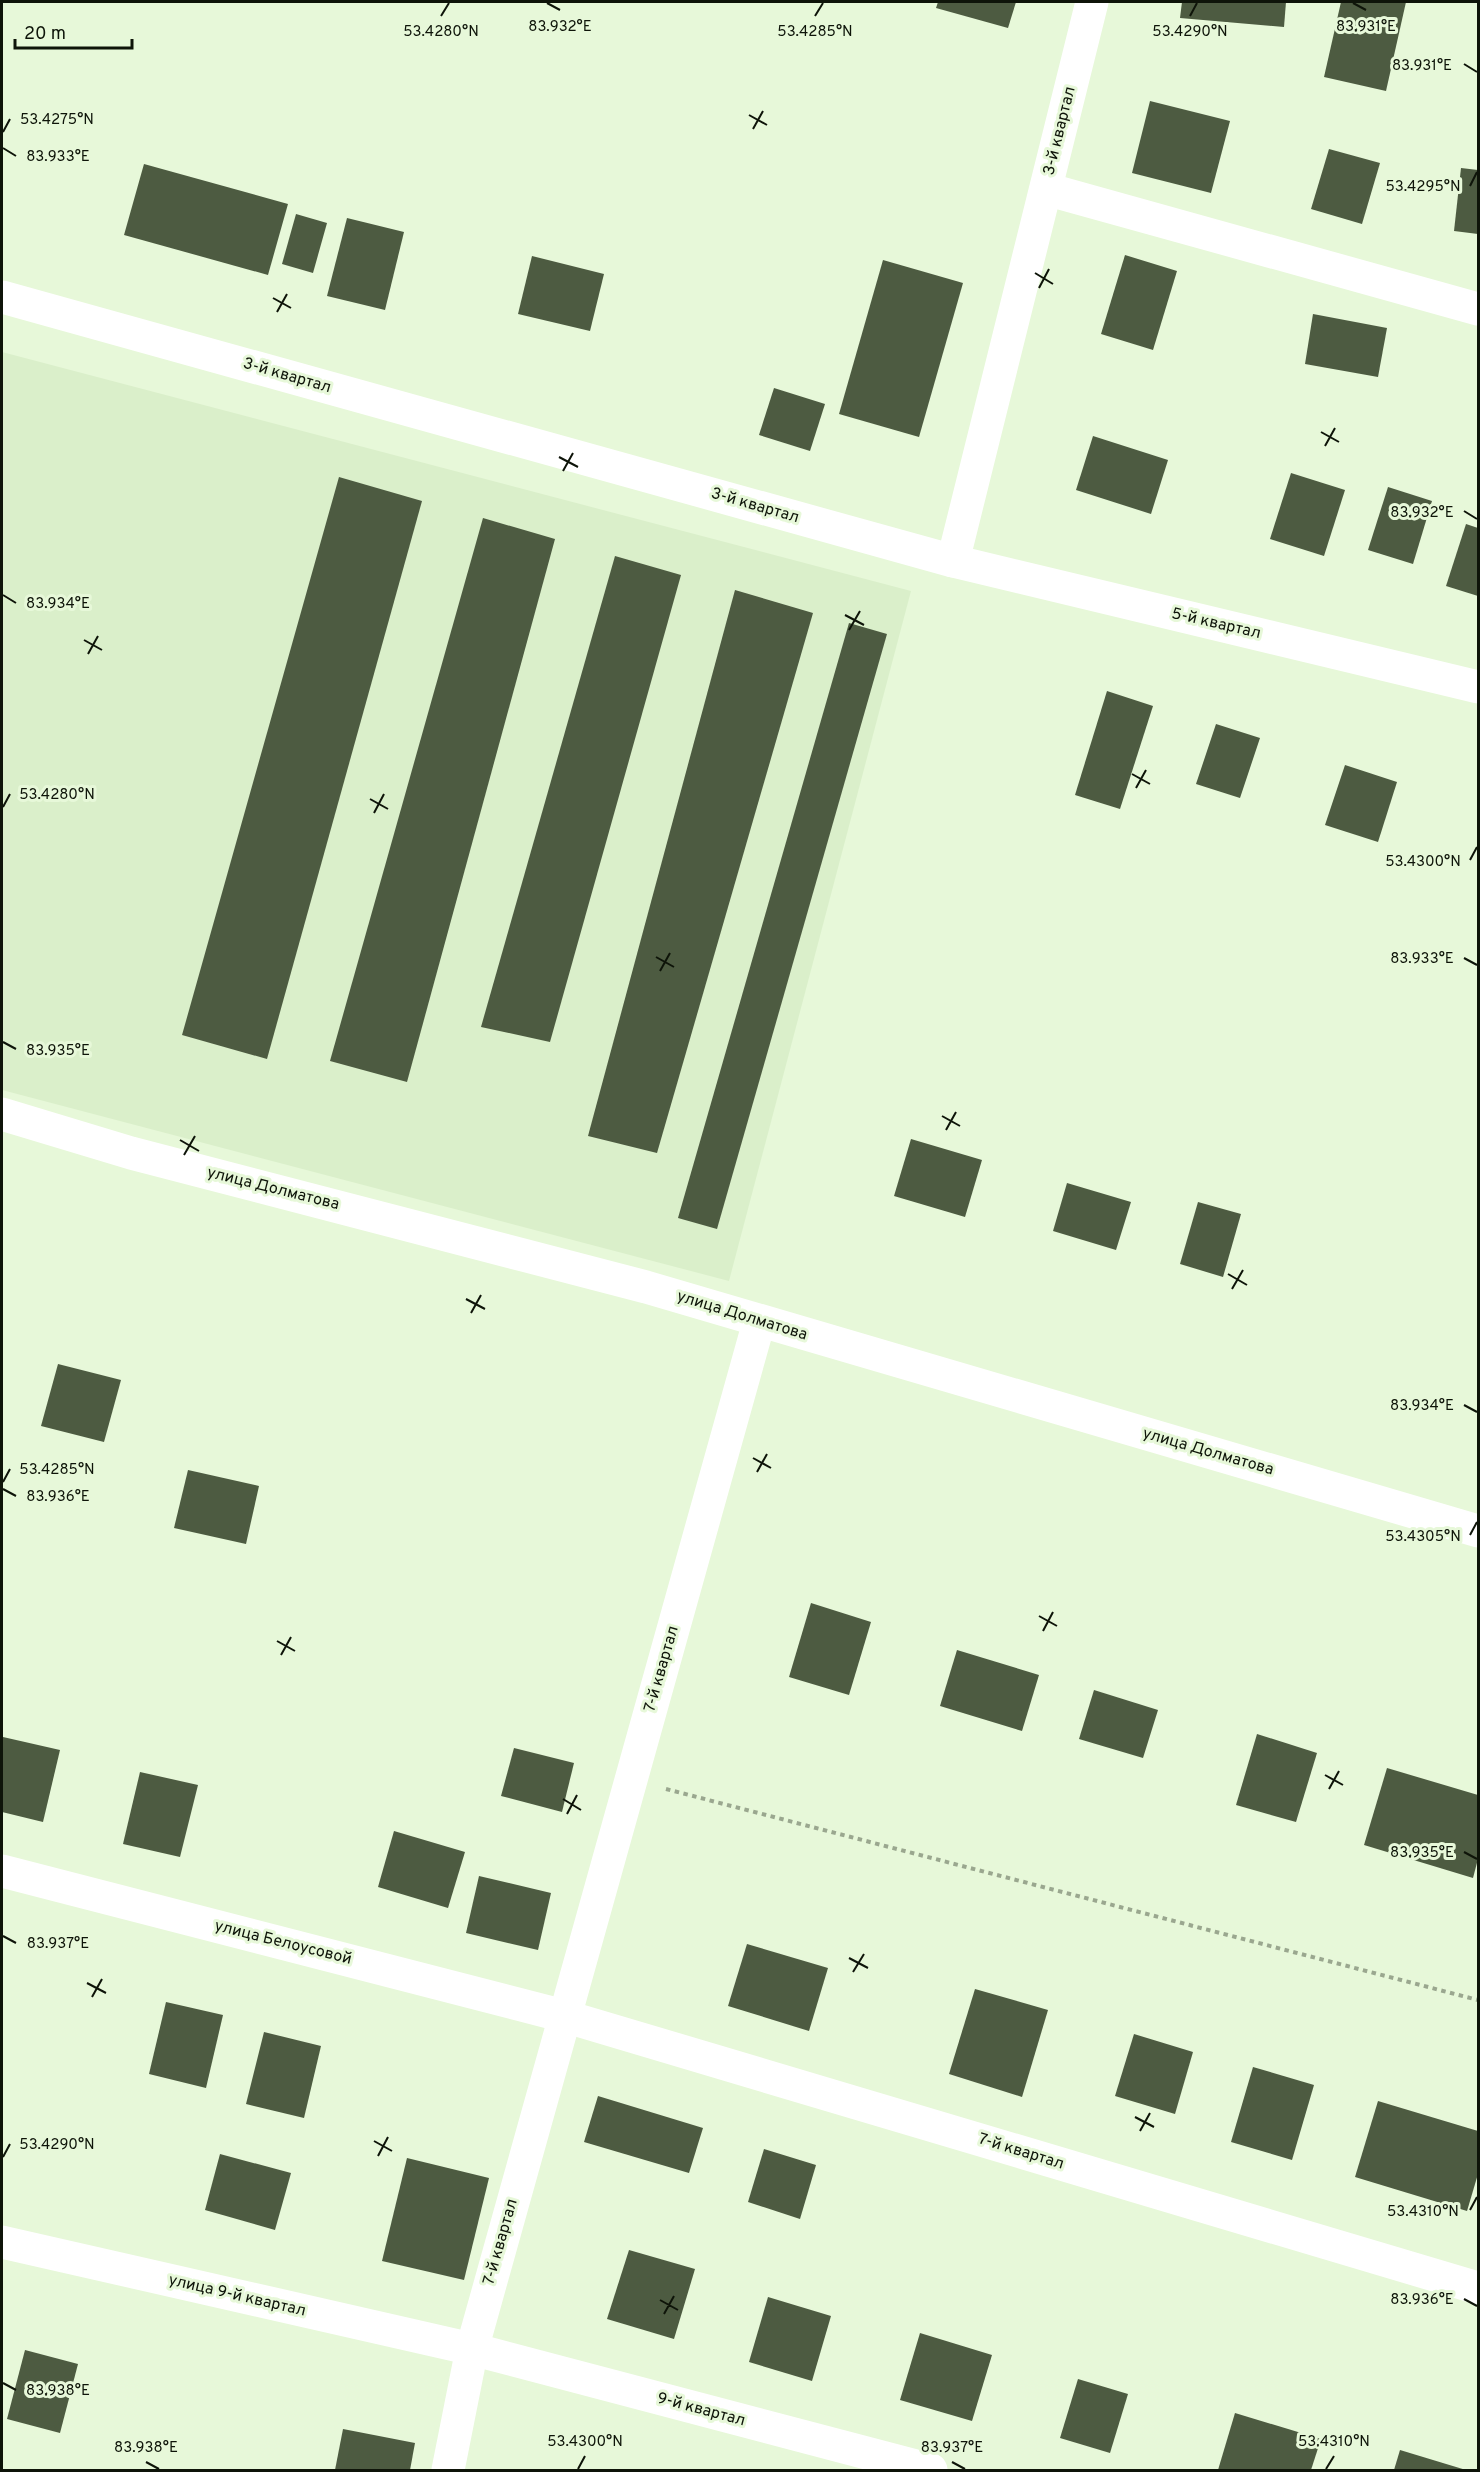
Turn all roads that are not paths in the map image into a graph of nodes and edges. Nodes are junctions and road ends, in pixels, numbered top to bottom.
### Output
1 (1092, 2) edge
2 (1046, 189) junction
3 (2, 297) edge
4 (1479, 309) edge
5 (953, 561) junction
6 (1479, 687) edge
7 (2, 1114) edge
8 (759, 1322) junction
9 (1479, 1531) edge
10 (2, 1871) edge
11 (564, 2016) junction
12 (2, 2242) edge
13 (1479, 2288) edge
14 (472, 2349) junction
15 (448, 2470) edge
16 (931, 2470) edge

1 - 2 street, 3-й квартал
2 - 4 street
2 - 5 street, 3-й квартал
3 - 5 street, 3-й квартал
5 - 6 street, 5-й квартал
7 - 8 street, улица Долматова
8 - 9 street, улица Долматова
8 - 11 street, 7-й квартал
10 - 11 street, улица Белоусовой
11 - 13 street, 7-й квартал
11 - 14 street, 7-й квартал
12 - 14 street, улица 9-й квартал
14 - 15 street, 7-й квартал
14 - 16 street, 9-й квартал

